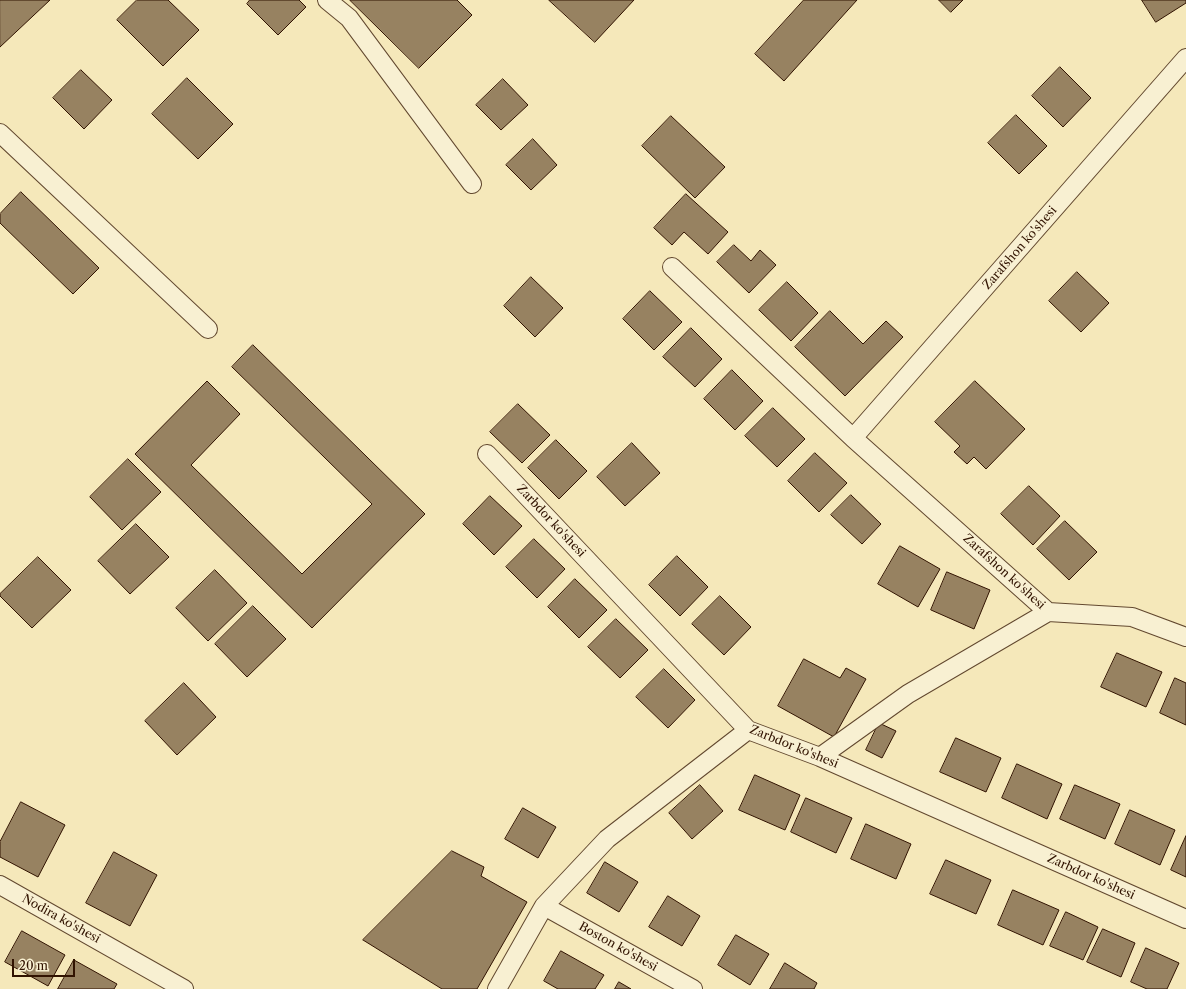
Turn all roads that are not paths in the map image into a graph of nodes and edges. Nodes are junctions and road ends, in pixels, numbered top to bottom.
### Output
1 (327, 0) edge
2 (1186, 58) edge
3 (0, 133) edge
4 (472, 184) dead end
5 (672, 267) dead end
6 (208, 329) dead end
7 (853, 438) junction
8 (487, 454) dead end
9 (1048, 612) junction
10 (1186, 637) edge
11 (748, 730) junction
12 (820, 757) junction
13 (0, 885) edge
14 (544, 906) junction
15 (1186, 919) edge
16 (184, 989) edge
17 (497, 989) edge
18 (693, 989) edge

1 - 4 street
2 - 7 street, Zarafshon ko'shesi
3 - 6 street
5 - 7 street, Zarafshon ko'shesi
7 - 9 street, Zarafshon ko'shesi
8 - 11 street, Zarbdor ko'shesi
9 - 10 street, Zarafshon ko'shesi
9 - 12 street
11 - 12 street, Zarbdor ko'shesi
11 - 14 street
12 - 15 street, Zarbdor ko'shesi
13 - 16 street, Nodira ko'shesi
14 - 17 street
14 - 18 street, Boston ko'shesi

